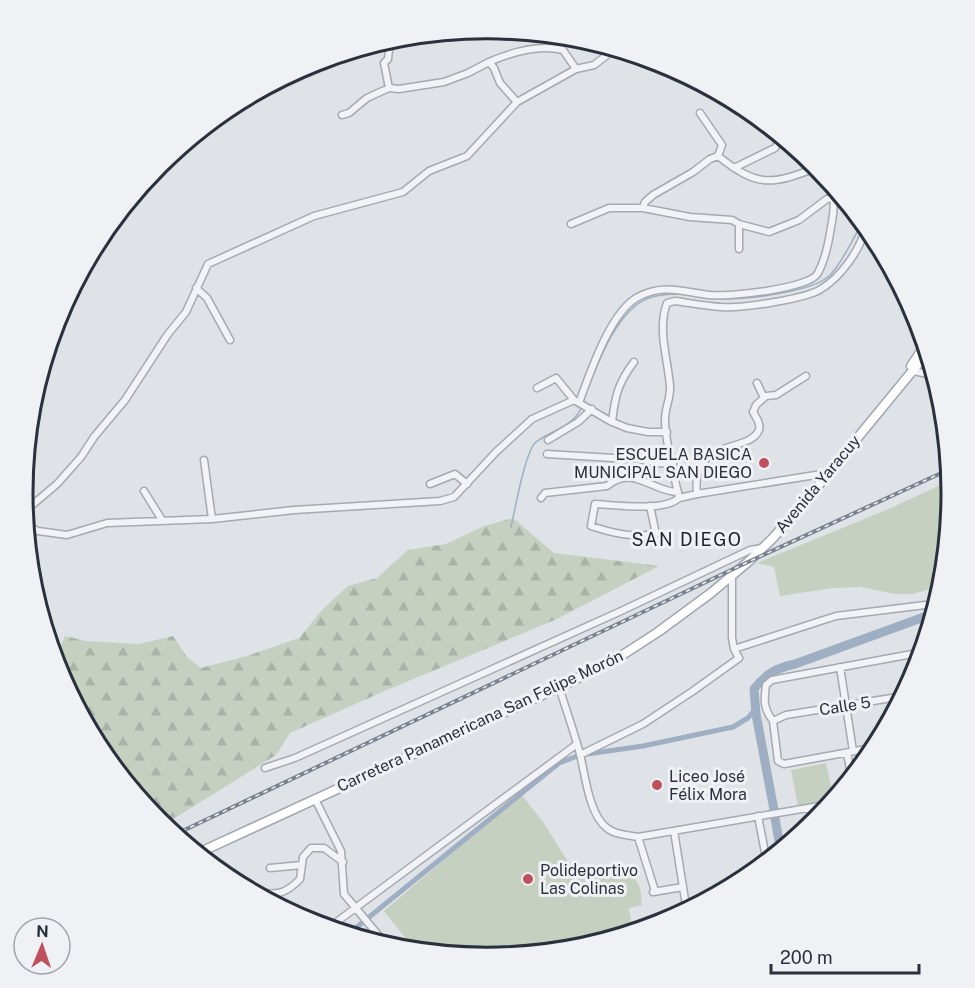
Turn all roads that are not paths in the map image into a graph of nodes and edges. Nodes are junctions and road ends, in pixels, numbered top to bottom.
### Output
1 (389, 50) edge
2 (607, 55) edge
3 (489, 62) junction
4 (576, 69) junction
5 (389, 88) junction
6 (517, 102) junction
7 (700, 113) dead end
8 (342, 115) dead end
9 (778, 144) edge
10 (718, 156) junction
11 (734, 168) junction
12 (807, 171) edge
13 (833, 198) joint
14 (643, 208) junction
15 (571, 224) dead end
16 (739, 224) junction
17 (862, 236) edge
18 (739, 249) dead end
19 (195, 288) junction
20 (230, 340) dead end
21 (920, 353) edge
22 (922, 360) edge
23 (634, 362) dead end
24 (913, 371) junction
25 (926, 374) edge
26 (806, 376) dead end
27 (757, 383) dead end
28 (537, 388) dead end
29 (764, 398) junction
30 (578, 402) junction
31 (885, 404) junction
32 (590, 408) junction
33 (612, 422) junction
34 (667, 432) junction
35 (548, 440) dead end
36 (547, 454) dead end
37 (204, 460) dead end
38 (673, 464) junction
39 (829, 473) junction
40 (430, 484) dead end
41 (466, 484) junction
42 (144, 492) dead end
43 (697, 494) junction
44 (678, 495) junction
45 (541, 498) dead end
46 (33, 504) edge
47 (650, 506) junction
48 (212, 519) junction
49 (162, 520) junction
50 (35, 529) edge
51 (762, 548) junction
52 (748, 562) joint
53 (732, 575) junction
54 (925, 605) dead end
55 (734, 649) junction
56 (913, 654) edge
57 (840, 667) junction
58 (559, 687) junction
59 (893, 698) edge
60 (846, 706) junction
61 (773, 721) junction
62 (577, 744) junction
63 (863, 750) edge
64 (850, 752) junction
65 (580, 755) junction
66 (851, 767) edge
67 (265, 768) dead end
68 (315, 799) junction
69 (817, 807) edge
70 (810, 808) junction
71 (811, 813) edge
72 (758, 816) junction
73 (674, 831) junction
74 (638, 837) junction
75 (205, 850) edge
76 (765, 854) edge
77 (343, 862) junction
78 (302, 865) junction
79 (270, 868) dead end
80 (683, 886) junction
81 (272, 895) edge
82 (686, 903) edge
83 (356, 909) junction
84 (336, 922) edge
85 (378, 935) edge

1 - 5 street
2 - 4 street
3 - 4 street
3 - 5 street
3 - 6 street
4 - 6 street
5 - 8 street
6 - 19 street
7 - 10 street
9 - 11 street
10 - 11 street
10 - 14 street
11 - 12 street
13 - 16 street
13 - 30 street
14 - 15 street
14 - 16 street
16 - 18 street
17 - 34 street
19 - 20 street
19 - 46 street
21 - 31 main road
22 - 24 main road
23 - 33 street
24 - 25 street
24 - 31 main road
26 - 29 street
27 - 29 street
28 - 30 street
29 - 43 street
30 - 32 street
30 - 41 street
31 - 39 main road, Avenida Yaracuy
32 - 33 street
32 - 35 street
33 - 34 street
34 - 38 street
36 - 38 street
37 - 48 street
38 - 44 street
39 - 43 street
39 - 51 main road, Avenida Yaracuy
40 - 41 street
41 - 48 street
42 - 49 street
43 - 44 street
44 - 45 street
44 - 47 street
47 - 47 street
48 - 49 street
49 - 50 street
51 - 52 main road, Avenida Yaracuy
51 - 67 street
52 - 53 main road, Carretera Panamericana San Felipe Morón
53 - 55 street
53 - 58 main road, Carretera Panamericana San Felipe Morón
54 - 55 street
55 - 65 street
56 - 57 street
57 - 60 street
57 - 61 street
58 - 62 street
58 - 68 main road, Carretera Panamericana San Felipe Morón
59 - 60 street, Calle 5
60 - 61 street, Calle 5
60 - 64 street
61 - 64 street
62 - 65 street
62 - 83 street
63 - 64 street
64 - 66 street
65 - 74 street
68 - 75 main road, Carretera Panamericana San Felipe Morón
68 - 77 street
69 - 70 street
70 - 71 street
70 - 72 street
72 - 73 street
72 - 76 street
73 - 74 street
73 - 80 street
74 - 80 street
77 - 78 street
77 - 83 street
78 - 79 street
78 - 81 street
80 - 82 street
83 - 84 street
83 - 85 street

